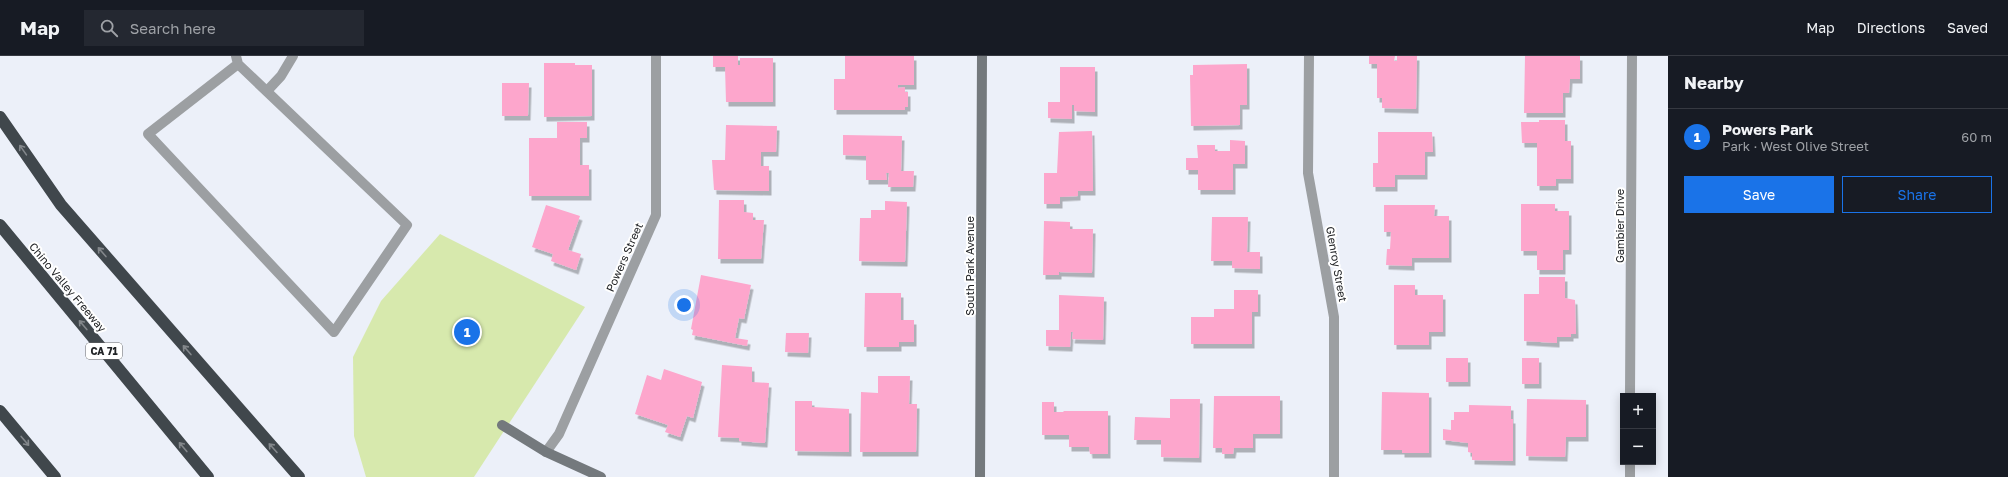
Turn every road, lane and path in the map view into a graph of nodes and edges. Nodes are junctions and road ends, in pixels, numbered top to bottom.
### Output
1 (293, 56) edge
2 (656, 56) edge
3 (982, 56) edge
4 (1309, 56) edge
5 (1632, 56) edge
6 (237, 60) edge
7 (267, 91) junction
8 (0, 117) edge
9 (0, 225) edge
10 (1630, 393) edge
11 (0, 411) edge
12 (502, 425) dead end
13 (546, 452) junction
14 (1630, 465) edge
15 (55, 477) edge
16 (208, 477) edge
17 (299, 477) edge
18 (601, 477) edge
19 (980, 477) edge
20 (1334, 477) edge
21 (1630, 477) edge

1 - 7 street
2 - 13 street, Powers Street
3 - 19 street, South Park Avenue
4 - 20 street, Glenroy Street
5 - 10 street, Gambier Drive
6 - 7 street
6 - 7 street
17 -> 8 highway
16 -> 9 highway, Chino Valley Freeway / CA 71
11 -> 15 highway
12 - 13 street
13 - 18 street
14 - 21 street

